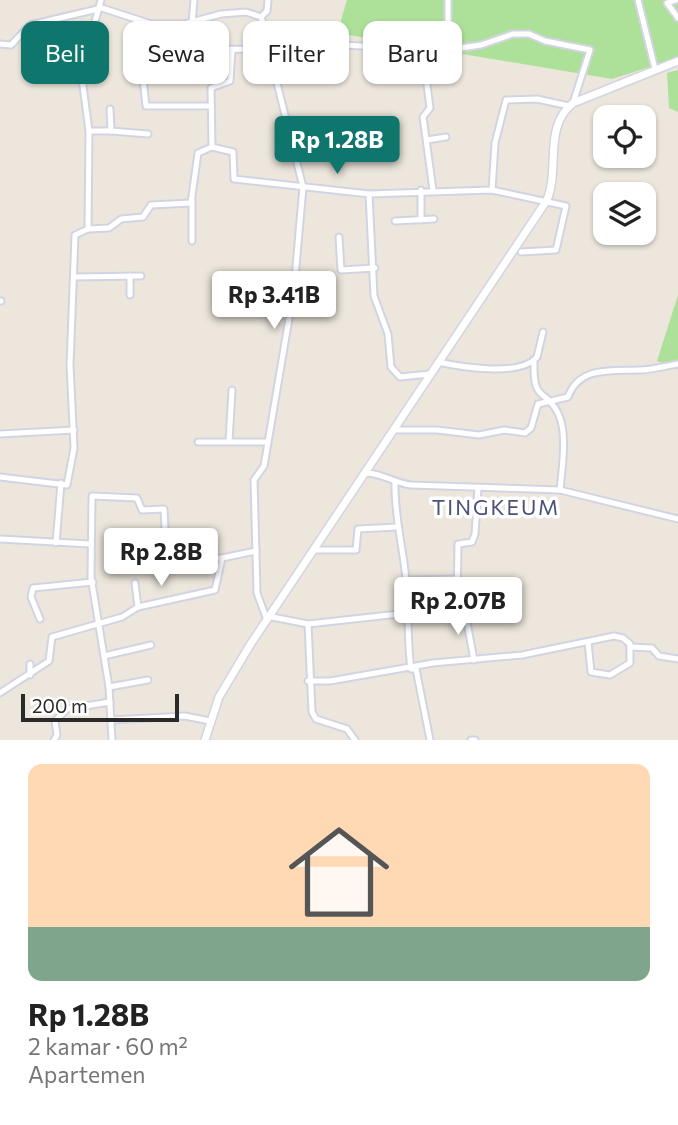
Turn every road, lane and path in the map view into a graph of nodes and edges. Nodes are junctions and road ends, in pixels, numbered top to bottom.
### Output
1 (101, 0) edge
2 (194, 0) edge
3 (268, 0) edge
4 (448, 0) edge
5 (638, 0) edge
6 (676, 0) edge
7 (97, 10) junction
8 (261, 18) junction
9 (678, 18) edge
10 (142, 21) edge
11 (192, 21) edge
12 (201, 21) edge
13 (262, 21) edge
14 (448, 21) edge
15 (0, 44) edge
16 (462, 47) edge
17 (243, 48) edge
18 (229, 49) edge
19 (232, 49) junction
20 (678, 61) edge
21 (655, 69) junction
22 (144, 84) edge
23 (277, 84) edge
24 (427, 84) edge
25 (571, 105) junction
26 (211, 106) junction
27 (110, 109) dead end
28 (89, 131) junction
29 (111, 131) junction
30 (148, 134) dead end
31 (446, 137) dead end
32 (427, 140) junction
33 (212, 147) junction
34 (303, 187) junction
35 (421, 190) junction
36 (433, 190) junction
37 (492, 190) junction
38 (369, 194) junction
39 (547, 200) junction
40 (192, 201) junction
41 (434, 219) dead end
42 (421, 220) junction
43 (395, 221) dead end
44 (88, 229) junction
45 (339, 237) dead end
46 (192, 241) dead end
47 (521, 252) dead end
48 (375, 268) junction
49 (130, 276) junction
50 (141, 276) dead end
51 (74, 277) junction
52 (130, 295) dead end
53 (543, 332) dead end
54 (438, 362) junction
55 (534, 362) junction
56 (678, 364) edge
57 (430, 374) junction
58 (232, 390) dead end
59 (549, 402) junction
60 (74, 430) junction
61 (396, 430) junction
62 (0, 434) edge
63 (229, 441) junction
64 (198, 442) dead end
65 (266, 442) junction
66 (367, 473) junction
67 (0, 477) edge
68 (395, 481) junction
69 (61, 483) junction
70 (478, 488) junction
71 (560, 490) junction
72 (678, 519) edge
73 (396, 527) junction
74 (0, 539) edge
75 (56, 543) junction
76 (90, 544) junction
77 (316, 550) junction
78 (256, 551) junction
79 (222, 558) junction
80 (456, 579) junction
81 (406, 580) junction
82 (93, 582) junction
83 (135, 583) dead end
84 (512, 602) dead end
85 (138, 607) junction
86 (458, 609) junction
87 (408, 612) junction
88 (40, 619) dead end
89 (270, 619) junction
90 (97, 622) junction
91 (308, 624) junction
92 (588, 642) junction
93 (151, 645) dead end
94 (630, 647) junction
95 (104, 656) junction
96 (678, 659) edge
97 (474, 660) junction
98 (30, 664) dead end
99 (411, 668) junction
100 (30, 675) junction
101 (148, 680) dead end
102 (308, 681) junction
103 (109, 687) junction
104 (0, 693) edge
105 (110, 702) junction
106 (110, 720) junction
107 (210, 721) junction
108 (54, 740) edge
109 (112, 740) edge
110 (205, 740) edge
111 (355, 740) edge
112 (430, 740) edge

1 - 7 street
2 - 11 street
3 - 8 street
4 - 14 street
5 - 21 street
6 - 9 street
7 - 10 street
7 - 15 street
7 - 28 street
8 - 12 street
8 - 13 street
16 - 25 street
17 - 19 street
18 - 19 street
19 - 26 street
20 - 21 street
21 - 25 street
22 - 26 street
23 - 34 street
24 - 32 street
25 - 37 street
25 - 39 street
26 - 33 street
27 - 29 street
28 - 29 street
28 - 44 street
29 - 30 street
31 - 32 street
32 - 36 street
33 - 34 street
33 - 40 street
34 - 38 street
34 - 65 street
35 - 36 street
35 - 38 street
35 - 42 street
36 - 37 street
37 - 39 street
38 - 48 street
39 - 47 street
39 - 54 street
40 - 44 street
40 - 46 street
41 - 42 street
42 - 43 street
44 - 51 street
45 - 48 street
48 - 57 street
49 - 50 street
49 - 51 street
49 - 52 street
51 - 60 street
53 - 55 street
54 - 55 street
54 - 57 street
55 - 59 street
56 - 59 street
57 - 61 street
58 - 63 street
59 - 61 street
59 - 71 street
60 - 62 street
60 - 69 street
61 - 66 street
63 - 64 street
63 - 65 street
65 - 78 street
66 - 68 street
66 - 77 street
67 - 69 street
68 - 70 street
68 - 73 street
69 - 75 street
70 - 71 street
70 - 80 street
71 - 72 street
73 - 77 street
73 - 81 street
74 - 75 street
75 - 76 street
76 - 79 street
76 - 82 street
77 - 89 street
78 - 79 street
78 - 89 street
79 - 85 street
80 - 81 street
80 - 86 street
81 - 87 street
82 - 88 street
82 - 90 street
83 - 85 street
84 - 86 street
85 - 90 street
86 - 97 street
87 - 91 street
87 - 99 street
89 - 91 street
89 - 107 street
90 - 95 street
90 - 100 street
91 - 102 street
92 - 94 street
92 - 94 street
92 - 97 street
93 - 95 street
94 - 96 street
95 - 103 street
97 - 99 street
98 - 100 street
99 - 102 street
99 - 112 street
100 - 104 street
101 - 103 street
102 - 111 street
103 - 105 street
105 - 106 street
105 - 108 street
106 - 107 street
106 - 109 street
107 - 110 street

